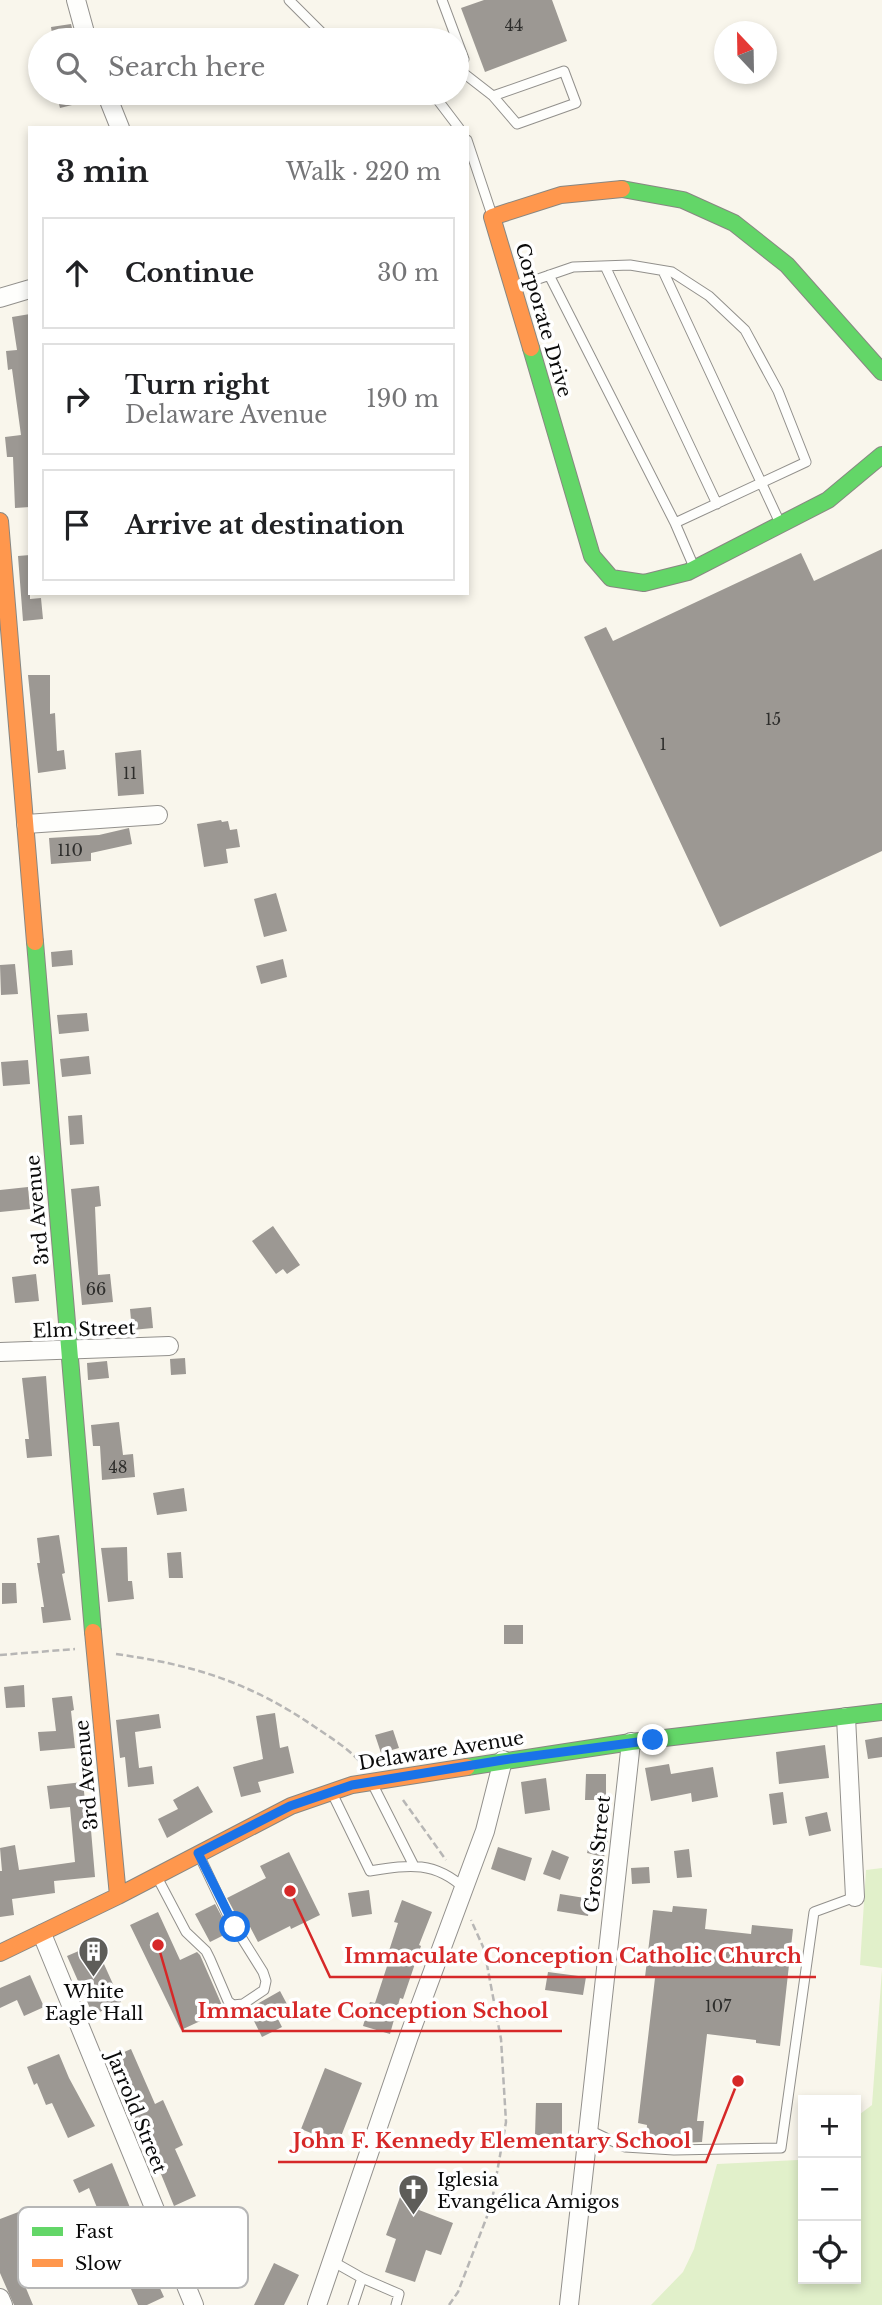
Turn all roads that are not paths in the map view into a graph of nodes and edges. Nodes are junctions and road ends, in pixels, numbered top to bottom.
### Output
1 (76, 0) edge
2 (289, 0) edge
3 (442, 0) edge
4 (84, 28) edge
5 (317, 28) edge
6 (452, 28) edge
7 (469, 77) edge
8 (493, 96) junction
9 (111, 105) edge
10 (443, 105) edge
11 (119, 126) edge
12 (457, 126) edge
13 (469, 146) edge
14 (492, 217) junction
15 (605, 266) junction
16 (663, 271) junction
17 (549, 275) junction
18 (513, 288) junction
19 (28, 290) edge
20 (0, 298) edge
21 (882, 372) edge
22 (882, 455) edge
23 (762, 483) junction
24 (717, 504) junction
25 (0, 521) edge
26 (675, 523) junction
27 (781, 525) junction
28 (2, 560) edge
29 (695, 569) junction
30 (158, 815) dead end
31 (26, 824) junction
32 (169, 1346) dead end
33 (70, 1351) junction
34 (0, 1352) edge
35 (882, 1712) edge
36 (846, 1717) junction
37 (631, 1742) junction
38 (503, 1760) junction
39 (368, 1775) junction
40 (332, 1791) junction
41 (198, 1853) junction
42 (414, 1866) junction
43 (156, 1876) junction
44 (461, 1889) junction
45 (118, 1896) junction
46 (855, 1897) joint
47 (41, 1934) junction
48 (0, 1953) edge
49 (587, 2129) junction
50 (154, 2207) edge
51 (332, 2261) junction
52 (362, 2278) junction
53 (187, 2288) edge
54 (0, 2298) edge
55 (3, 2305) edge
56 (194, 2305) edge
57 (317, 2305) edge
58 (353, 2305) edge
59 (396, 2305) edge
60 (569, 2305) edge

1 - 4 street
2 - 5 lane
3 - 6 lane
7 - 8 lane
8 - 8 lane
9 - 11 street
10 - 12 lane
13 - 14 lane
14 - 18 street, Corporate Drive
14 - 21 street
15 - 16 lane
15 - 17 lane
15 - 24 lane
16 - 23 lane
16 - 23 lane
17 - 18 lane
17 - 26 lane
18 - 29 street, Corporate Drive
19 - 20 street
22 - 27 street, Corporate Drive
23 - 24 lane
23 - 27 lane
24 - 26 lane
25 - 28 street, 3rd Avenue
26 - 29 lane
27 - 29 street, Corporate Drive
28 - 31 street, 3rd Avenue
30 - 31 street
31 - 33 street, 3rd Avenue
32 - 33 street, Elm Street
33 - 34 street, Elm Street
33 - 45 street, 3rd Avenue
35 - 36 street, Delaware Avenue
36 - 37 street, Delaware Avenue
36 - 46 street
37 - 38 street, Delaware Avenue
37 - 49 street, Gross Street
38 - 39 street, Delaware Avenue
38 - 44 street
39 - 40 street, Delaware Avenue
39 - 42 lane
40 - 41 street, Delaware Avenue
40 - 42 lane
41 - 43 street, Delaware Avenue
41 - 43 lane
42 - 44 lane
43 - 45 street, Delaware Avenue
44 - 51 street
45 - 47 street, Delaware Avenue
46 - 49 lane
47 - 48 street, Delaware Avenue
47 - 50 street, Jarrold Street
49 - 60 street, Gross Street
51 - 52 lane
51 - 57 street
52 - 58 lane
52 - 59 lane
53 - 56 street, Jarrold Street
54 - 55 street

